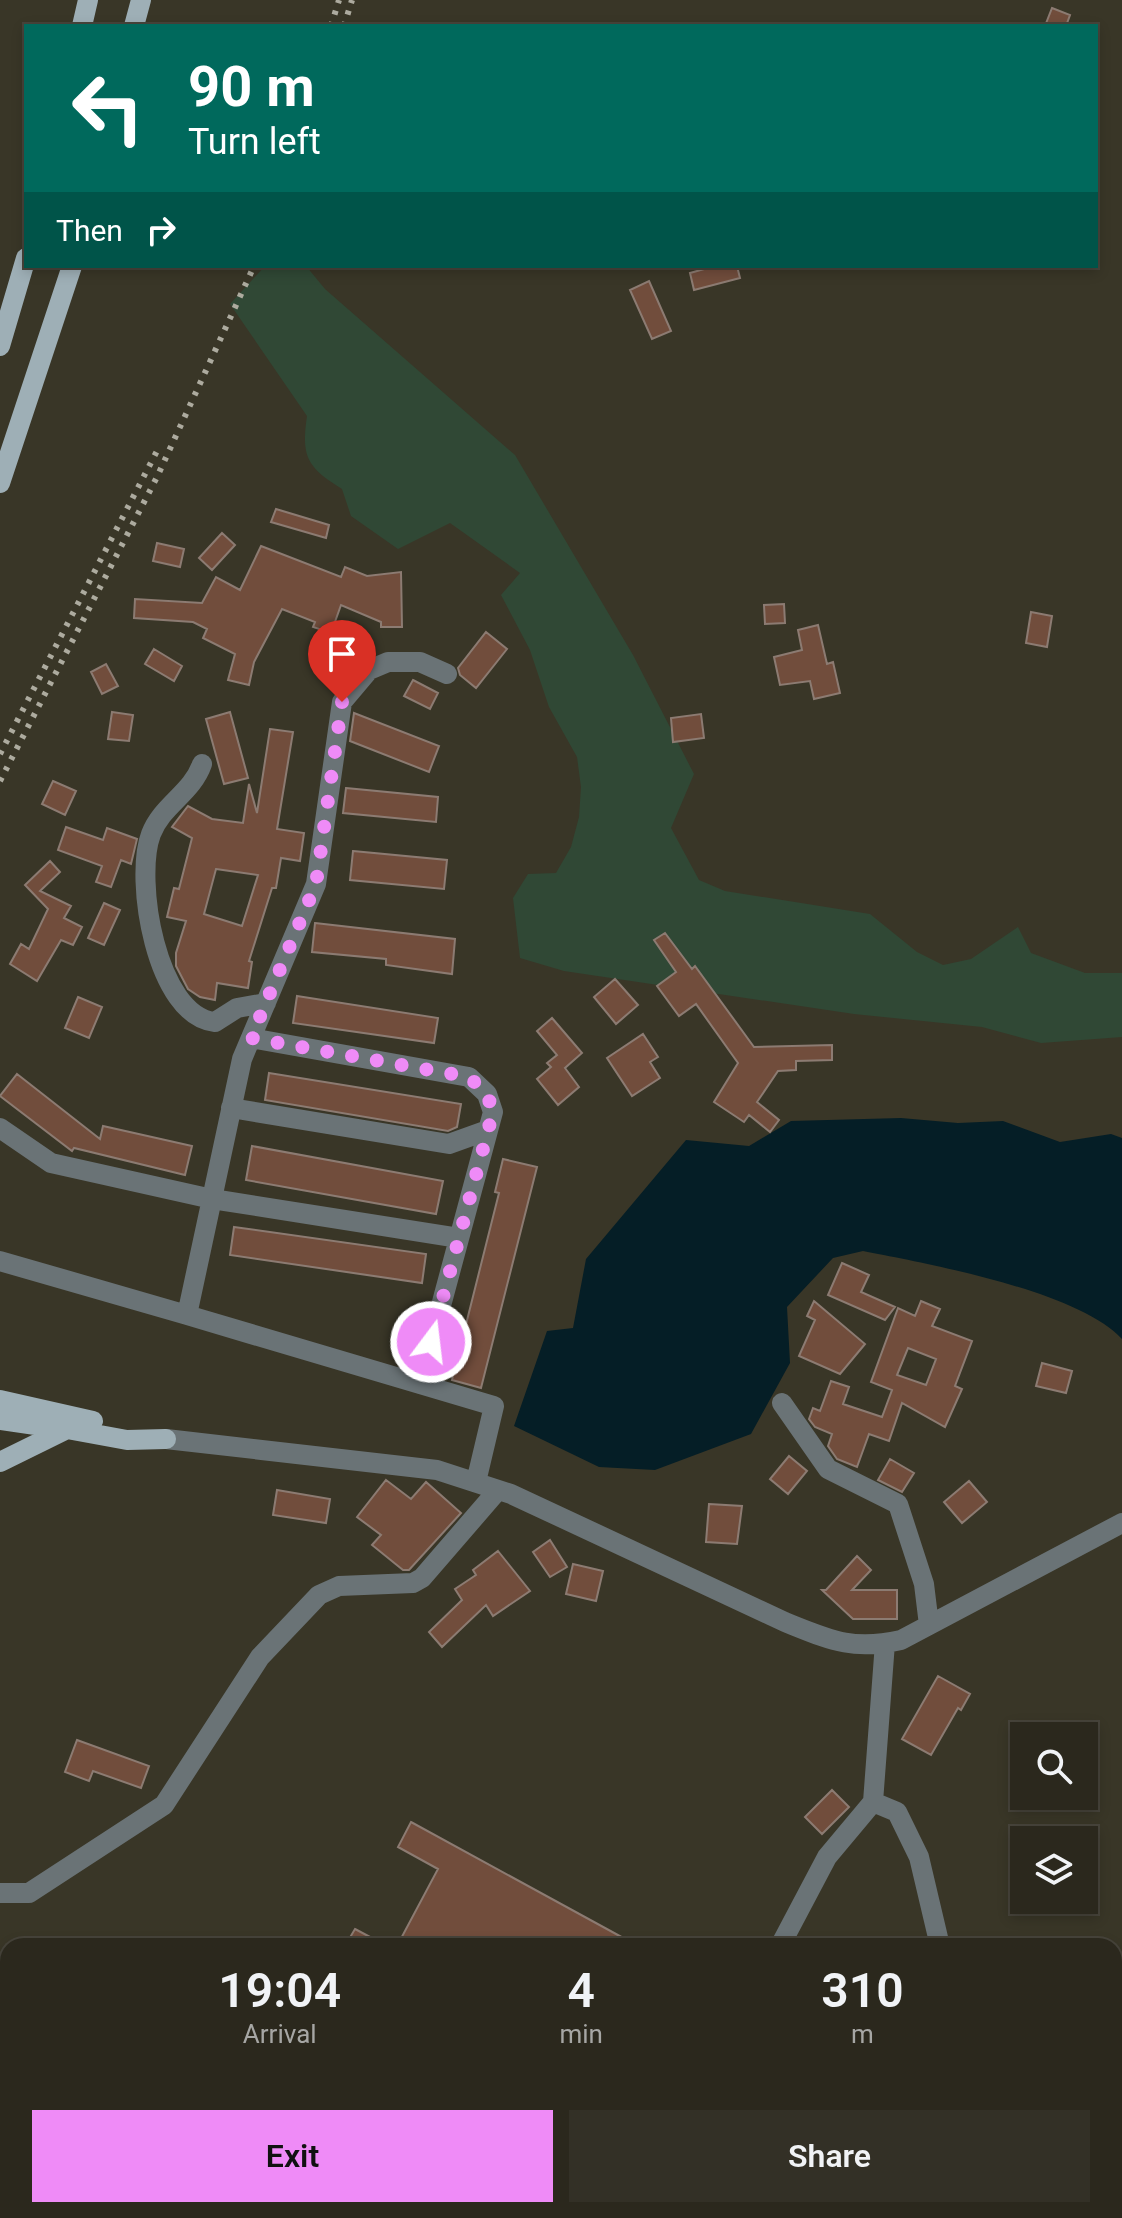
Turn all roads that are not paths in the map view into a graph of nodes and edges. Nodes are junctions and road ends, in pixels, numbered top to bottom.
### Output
1 (88, 0) edge
2 (141, 0) edge
3 (82, 24) edge
4 (135, 24) edge
5 (24, 265) edge
6 (71, 268) edge
7 (0, 346) edge
8 (0, 483) edge
9 (447, 674) dead end
10 (202, 764) dead end
11 (266, 1003) junction
12 (251, 1038) junction
13 (231, 1108) junction
14 (0, 1128) edge
15 (488, 1130) junction
16 (212, 1199) junction
17 (459, 1238) junction
18 (0, 1261) edge
19 (187, 1315) junction
20 (420, 1384) junction
21 (0, 1400) edge
22 (782, 1403) dead end
23 (0, 1420) edge
24 (67, 1429) junction
25 (166, 1439) junction
26 (0, 1462) edge
27 (476, 1482) junction
28 (498, 1490) junction
29 (1122, 1523) edge
30 (929, 1625) junction
31 (885, 1643) junction
32 (873, 1802) junction
33 (0, 1893) edge
34 (784, 1938) edge
35 (938, 1938) edge

1 - 3 main road
2 - 4 main road
5 - 7 main road
6 - 8 main road
9 - 11 street
10 - 11 street
11 - 12 street
12 - 13 street
12 - 15 street
13 - 15 street
13 - 16 street
14 - 16 street
15 - 17 street
16 - 17 street
16 - 19 street
17 - 20 street
18 - 19 street
19 - 20 street
20 - 27 street
21 - 25 main road
22 - 30 street
23 - 24 main road
24 - 25 main road
24 - 26 main road
25 - 27 street
27 - 28 street
28 - 31 street
28 - 33 street
29 - 30 street
30 - 31 street
31 - 32 street
32 - 34 street
32 - 35 street

